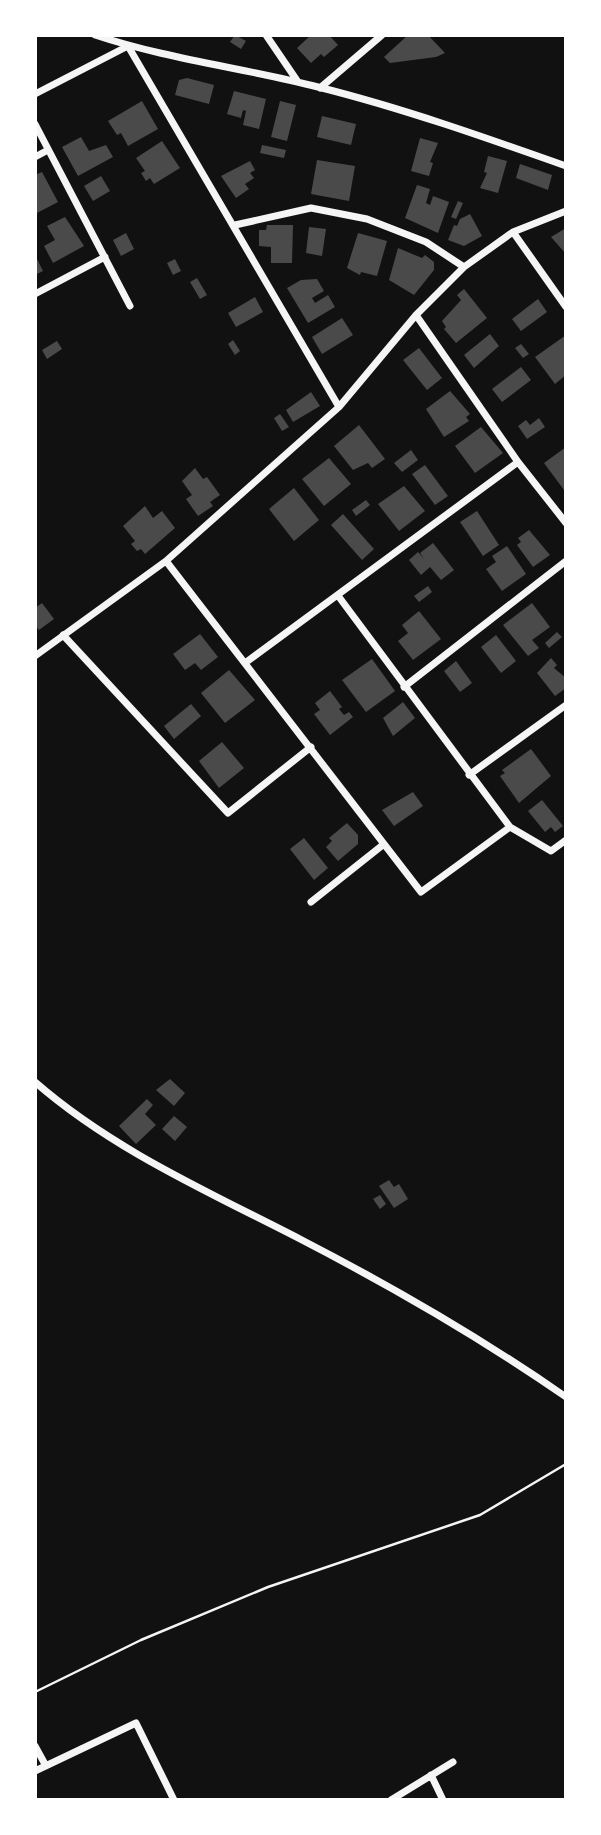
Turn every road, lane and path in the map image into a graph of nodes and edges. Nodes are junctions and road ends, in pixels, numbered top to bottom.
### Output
1 (95, 35) edge
2 (266, 35) edge
3 (382, 35) edge
4 (128, 46) junction
5 (299, 83) junction
6 (320, 88) junction
7 (35, 94) edge
8 (35, 124) edge
9 (48, 150) junction
10 (35, 157) edge
11 (566, 166) edge
12 (566, 211) edge
13 (235, 225) junction
14 (513, 232) junction
15 (104, 257) junction
16 (464, 267) junction
17 (35, 295) edge
18 (130, 306) dead end
19 (566, 307) edge
20 (416, 314) junction
21 (339, 407) junction
22 (519, 462) junction
23 (566, 523) edge
24 (166, 561) junction
25 (566, 561) edge
26 (339, 597) junction
27 (64, 635) junction
28 (35, 656) edge
29 (246, 663) junction
30 (404, 687) junction
31 (566, 705) edge
32 (311, 747) junction
33 (469, 775) junction
34 (510, 827) junction
35 (566, 840) edge
36 (384, 844) junction
37 (311, 902) dead end
38 (35, 1082) edge
39 (566, 1397) edge
40 (566, 1464) edge
41 (35, 1692) edge
42 (35, 1746) edge
43 (453, 1762) dead end
44 (46, 1766) junction
45 (35, 1771) edge
46 (431, 1775) junction
47 (174, 1800) edge
48 (391, 1800) edge
49 (443, 1800) edge

1 - 4 street
2 - 5 street
3 - 6 street
4 - 5 street
4 - 7 street
4 - 13 street
5 - 6 street
6 - 11 street
8 - 9 street
9 - 10 street
9 - 15 street
12 - 14 street
13 - 16 street
13 - 21 street
14 - 16 street
14 - 19 street
15 - 17 street
15 - 18 street
16 - 20 street
20 - 21 street
20 - 22 street
21 - 24 street
22 - 23 street
22 - 26 street
24 - 27 street
24 - 29 street
25 - 30 street
26 - 29 street
26 - 30 street
27 - 28 street
27 - 32 street
29 - 32 street
30 - 33 street
31 - 33 street
32 - 36 street
33 - 34 street
34 - 35 street
34 - 36 street
36 - 37 street
38 - 39 street
40 - 41 path
42 - 44 street
43 - 46 street
44 - 45 street
44 - 47 street
46 - 48 street
46 - 49 street

